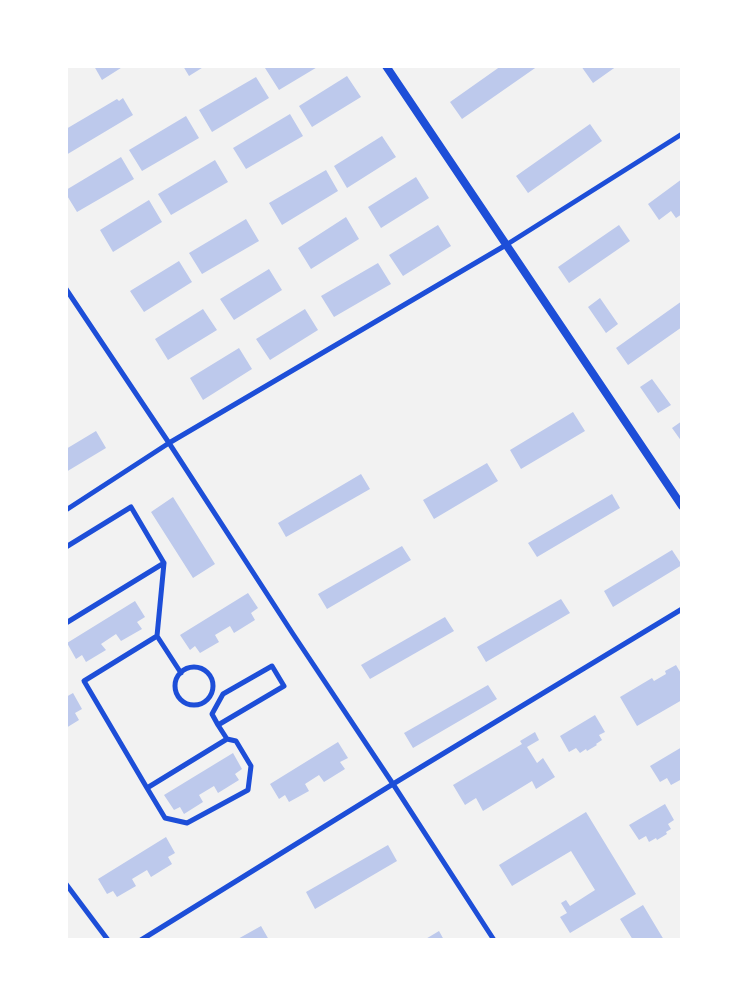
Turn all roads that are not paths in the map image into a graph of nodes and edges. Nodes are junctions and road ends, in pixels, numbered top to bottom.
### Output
1 (386, 66) edge
2 (682, 134) edge
3 (506, 244) junction
4 (66, 289) edge
5 (169, 443) junction
6 (682, 506) edge
7 (66, 510) edge
8 (66, 547) edge
9 (164, 563) junction
10 (682, 610) edge
11 (66, 623) edge
12 (157, 636) junction
13 (181, 673) junction
14 (207, 700) junction
15 (217, 706) junction
16 (218, 724) junction
17 (227, 739) junction
18 (393, 784) junction
19 (148, 788) junction
20 (66, 884) edge
21 (108, 940) edge
22 (141, 940) edge
23 (494, 940) edge

1 - 3 street
2 - 3 street
3 - 5 street
3 - 6 street
4 - 5 street
5 - 7 street
5 - 18 street
8 - 9 street
9 - 11 street
9 - 12 street
10 - 18 street
12 - 13 street
12 - 19 street
13 - 14 street
13 - 14 street
14 - 15 street
15 - 16 street
15 - 16 street
16 - 17 street
17 - 19 street
17 - 19 street
18 - 22 street
18 - 23 street
20 - 21 street

